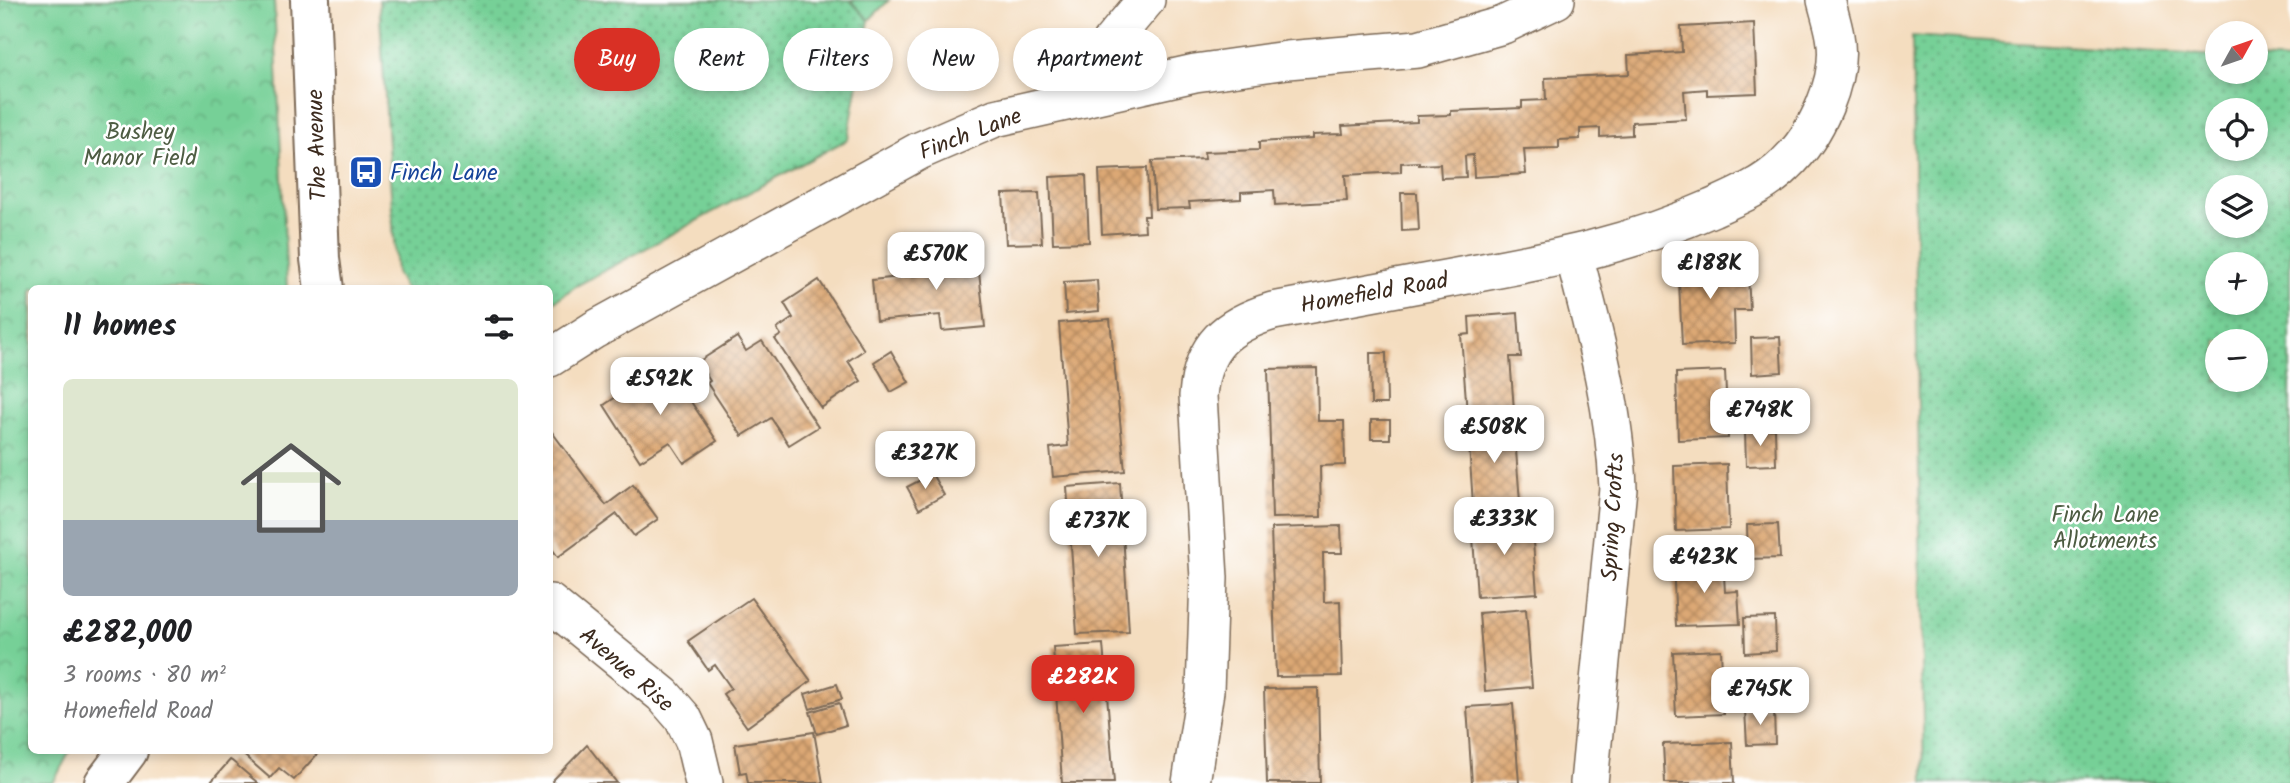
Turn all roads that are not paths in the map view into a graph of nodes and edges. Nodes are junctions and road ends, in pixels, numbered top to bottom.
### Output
1 (310, 0) edge
2 (1146, 0) edge
3 (1556, 0) edge
4 (1826, 0) edge
5 (1084, 98) junction
6 (1573, 255) junction
7 (323, 285) edge
8 (553, 356) edge
9 (553, 605) edge
10 (126, 754) edge
11 (104, 783) edge
12 (704, 783) edge
13 (1191, 783) edge
14 (1589, 783) edge

1 - 7 street, The Avenue
2 - 5 street
3 - 5 street, Finch Lane
4 - 6 street, Homefield Road
5 - 8 street, Finch Lane
6 - 13 street, Homefield Road
6 - 14 street, Spring Crofts
9 - 12 street, Avenue Rise
10 - 11 street

